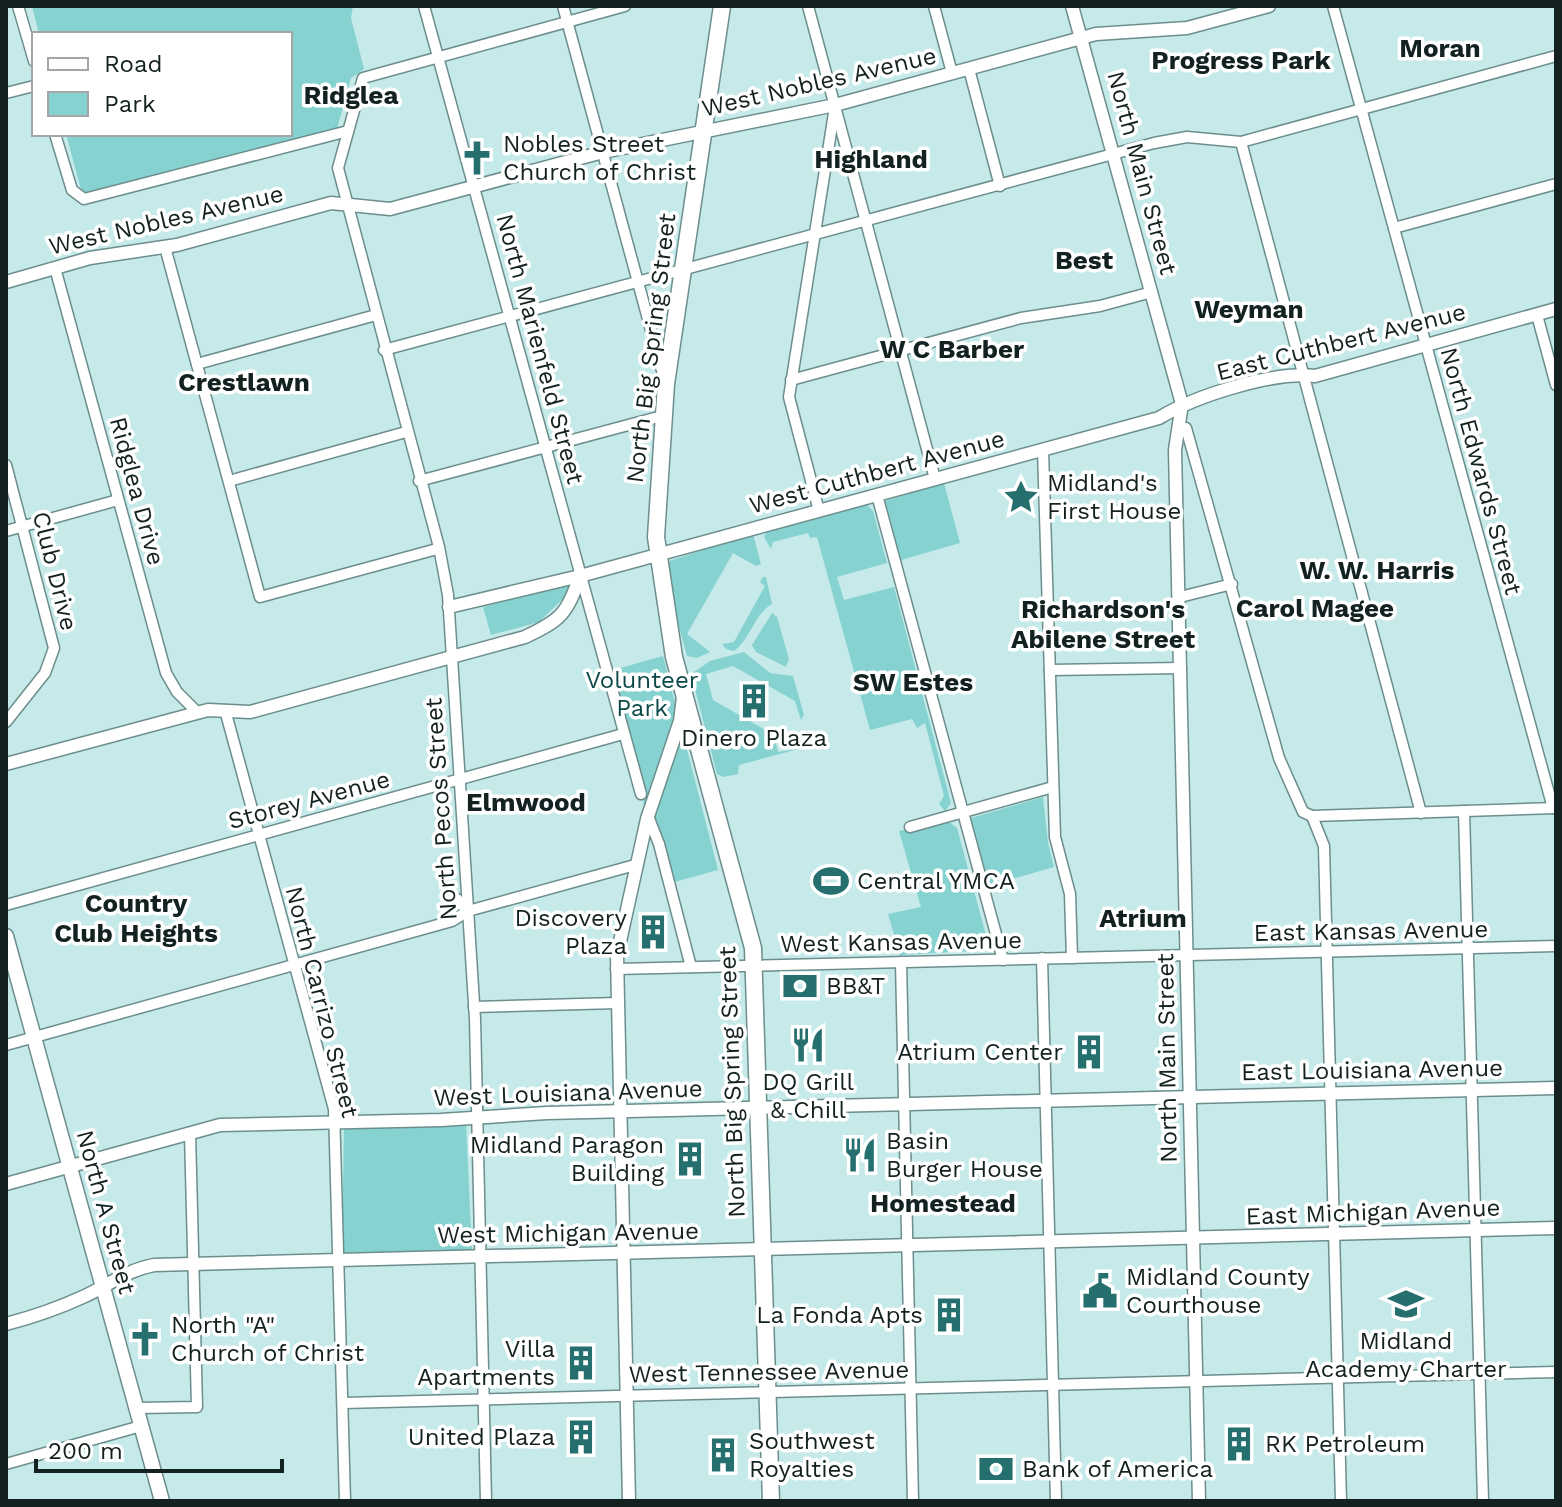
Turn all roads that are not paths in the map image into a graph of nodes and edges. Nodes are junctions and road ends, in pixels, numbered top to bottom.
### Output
1 (18, 6) edge
2 (424, 6) edge
3 (563, 6) edge
4 (625, 6) edge
5 (722, 6) edge
6 (808, 6) edge
7 (934, 6) edge
8 (1072, 6) edge
9 (1269, 6) edge
10 (1333, 6) edge
11 (567, 22) junction
12 (1082, 38) junction
13 (32, 54) edge
14 (1556, 56) edge
15 (438, 58) junction
16 (969, 69) junction
17 (952, 73) junction
18 (32, 86) edge
19 (6, 93) edge
20 (835, 105) junction
21 (1361, 109) junction
22 (348, 131) junction
23 (704, 131) junction
24 (56, 136) edge
25 (1241, 142) junction
26 (603, 152) junction
27 (1114, 156) junction
28 (1556, 184) edge
29 (1000, 186) junction
30 (474, 187) junction
31 (346, 203) junction
32 (866, 222) junction
33 (1394, 228) junction
34 (815, 235) junction
35 (165, 247) junction
36 (55, 268) junction
37 (683, 270) junction
38 (6, 282) edge
39 (638, 282) junction
40 (1152, 292) junction
41 (1556, 309) edge
42 (376, 315) junction
43 (1537, 315) junction
44 (509, 317) junction
45 (1425, 345) junction
46 (384, 350) junction
47 (901, 350) junction
48 (197, 364) junction
49 (1303, 375) junction
50 (791, 380) junction
51 (666, 384) junction
52 (1556, 385) edge
53 (1182, 404) junction
54 (662, 416) junction
55 (1186, 428) dead end
56 (406, 432) junction
57 (545, 447) junction
58 (1043, 450) junction
59 (6, 465) edge
60 (935, 479) junction
61 (229, 481) junction
62 (419, 481) junction
63 (877, 495) junction
64 (118, 500) junction
65 (819, 511) junction
66 (23, 526) junction
67 (6, 531) edge
68 (437, 549) junction
69 (657, 555) junction
70 (578, 570) junction
71 (1232, 584) junction
72 (1180, 597) junction
73 (449, 607) junction
74 (452, 657) junction
75 (1181, 668) junction
76 (1050, 670) junction
77 (683, 695) junction
78 (225, 710) junction
79 (198, 713) junction
80 (6, 722) edge
81 (623, 734) junction
82 (6, 764) edge
83 (460, 780) junction
84 (1053, 787) junction
85 (641, 794) dead end
86 (1554, 808) edge
87 (1464, 811) junction
88 (963, 812) junction
89 (1421, 813) junction
90 (648, 816) junction
91 (1312, 816) junction
92 (910, 827) dead end
93 (259, 834) junction
94 (635, 865) junction
95 (457, 899) dead end
96 (6, 905) edge
97 (468, 911) junction
98 (6, 936) edge
99 (1556, 946) edge
100 (1468, 948) junction
101 (1326, 952) junction
102 (1187, 955) junction
103 (1042, 958) junction
104 (1072, 958) junction
105 (1003, 960) junction
106 (901, 962) junction
107 (294, 965) junction
108 (753, 966) junction
109 (691, 967) junction
110 (616, 969) junction
111 (617, 1003) junction
112 (474, 1007) junction
113 (34, 1036) junction
114 (6, 1045) edge
115 (1556, 1088) edge
116 (1472, 1090) junction
117 (1331, 1094) junction
118 (1188, 1097) junction
119 (1046, 1101) junction
120 (904, 1104) junction
121 (759, 1108) junction
122 (620, 1111) junction
123 (476, 1116) junction
124 (334, 1123) junction
125 (190, 1133) junction
126 (71, 1165) junction
127 (6, 1184) edge
128 (1556, 1228) edge
129 (1476, 1230) junction
130 (1336, 1236) junction
131 (1192, 1240) junction
132 (1049, 1243) junction
133 (907, 1247) junction
134 (763, 1250) junction
135 (623, 1254) junction
136 (480, 1257) junction
137 (338, 1260) junction
138 (193, 1265) junction
139 (103, 1286) junction
140 (6, 1324) edge
141 (1556, 1372) edge
142 (1479, 1374) junction
143 (1339, 1378) junction
144 (1196, 1381) junction
145 (1053, 1385) junction
146 (911, 1389) junction
147 (768, 1392) junction
148 (627, 1396) junction
149 (484, 1400) junction
150 (343, 1403) junction
151 (137, 1408) junction
152 (141, 1426) junction
153 (6, 1463) edge
154 (162, 1501) edge
155 (345, 1501) edge
156 (486, 1501) edge
157 (629, 1501) edge
158 (771, 1501) edge
159 (913, 1501) edge
160 (1056, 1501) edge
161 (1199, 1501) edge
162 (1341, 1501) edge
163 (1483, 1501) edge

1 - 13 street
2 - 15 street, North Marienfeld Street
3 - 11 street
4 - 11 street
5 - 23 highway, North Big Spring Street
6 - 20 street
7 - 17 street
8 - 12 street, North Main Street
9 - 12 street, West Nobles Avenue
10 - 21 street, North Edwards Street
11 - 15 street
11 - 26 street
12 - 16 street, West Nobles Avenue
12 - 27 street, North Main Street
14 - 21 street
15 - 22 street, North Pecos Street
15 - 30 street, North Marienfeld Street
16 - 17 street, West Nobles Avenue
16 - 29 street
17 - 20 street, West Nobles Avenue
18 - 19 street
20 - 23 street, West Nobles Avenue
20 - 32 street
20 - 34 street
21 - 25 street
21 - 33 street, North Edwards Street
22 - 24 street
22 - 31 street, North Pecos Street
23 - 26 street, West Nobles Avenue
23 - 37 highway, North Big Spring Street
25 - 27 street
25 - 49 street
26 - 30 street, West Nobles Avenue
26 - 39 street
27 - 29 street
27 - 40 street, North Main Street
28 - 33 street
29 - 32 street
30 - 31 street, West Nobles Avenue
30 - 44 street, North Marienfeld Street
31 - 35 street, West Nobles Avenue
31 - 42 street, North Pecos Street
32 - 34 street
32 - 47 street
33 - 45 street, North Edwards Street
34 - 37 street
34 - 50 street
35 - 36 street, West Nobles Avenue
35 - 48 street
36 - 38 street, West Nobles Avenue
36 - 64 street, Ridglea Drive
37 - 39 street
37 - 51 highway, North Big Spring Street
39 - 44 street
39 - 51 street
40 - 47 street
40 - 53 street, North Main Street
41 - 43 street, East Cuthbert Avenue
42 - 46 street, North Pecos Street
42 - 48 street
43 - 45 street, East Cuthbert Avenue
43 - 52 street
44 - 46 street
44 - 57 street, North Marienfeld Street
45 - 49 street, East Cuthbert Avenue
45 - 86 street, North Edwards Street
46 - 56 street, North Pecos Street
47 - 50 street
47 - 60 street
48 - 61 street
49 - 53 street, East Cuthbert Avenue
49 - 89 street
50 - 65 street
51 - 54 highway, North Big Spring Street
53 - 58 street, West Cuthbert Avenue
53 - 72 street, North Main Street
54 - 57 street
54 - 69 highway, North Big Spring Street
55 - 71 street
56 - 61 street
56 - 62 street, North Pecos Street
57 - 62 street
57 - 70 street, North Marienfeld Street
58 - 60 street, West Cuthbert Avenue
58 - 76 street
59 - 66 street, Club Drive
60 - 63 street, West Cuthbert Avenue
61 - 68 street
62 - 68 street, North Pecos Street
63 - 65 street, West Cuthbert Avenue
63 - 88 street
64 - 66 street
64 - 79 street, Ridglea Drive
65 - 69 street, West Cuthbert Avenue
66 - 67 street
66 - 80 street, Club Drive
68 - 73 street, North Pecos Street
69 - 70 street, West Cuthbert Avenue
69 - 77 highway, North Big Spring Street
70 - 73 street, West Cuthbert Avenue
70 - 74 street
70 - 81 street, North Marienfeld Street
71 - 72 street
71 - 91 street
72 - 75 street, North Main Street
73 - 74 street, North Pecos Street
74 - 78 street
74 - 83 street, North Pecos Street
75 - 76 street
75 - 102 street, North Main Street
76 - 84 street
77 - 90 street
77 - 108 highway, North Big Spring Street
78 - 79 street
78 - 93 street, North Carrizo Street
79 - 82 street
81 - 83 street, Storey Avenue
81 - 85 street, North Marienfeld Street
83 - 93 street, Storey Avenue
83 - 97 street, North Pecos Street
84 - 88 street
84 - 104 street
86 - 87 street
87 - 89 street
87 - 100 street
88 - 92 street
88 - 105 street
89 - 91 street
90 - 94 street
90 - 109 street
91 - 101 street
93 - 96 street, Storey Avenue
93 - 107 street, North Carrizo Street
94 - 97 street
94 - 110 street
95 - 97 street
97 - 107 street
97 - 112 street, North Pecos Street
98 - 113 main road, North A Street
99 - 100 street, East Kansas Avenue
100 - 101 street, East Kansas Avenue
100 - 116 street
101 - 102 street, East Kansas Avenue
101 - 117 street
102 - 104 street, West Kansas Avenue
102 - 118 street, North Main Street
103 - 104 street, West Kansas Avenue
103 - 105 street, West Kansas Avenue
103 - 119 street
105 - 106 street, West Kansas Avenue
106 - 108 street, West Kansas Avenue
106 - 120 street
107 - 113 street
107 - 124 street, North Carrizo Street
108 - 109 street, West Kansas Avenue
108 - 121 highway, North Big Spring Street
109 - 110 street, West Kansas Avenue
110 - 111 street
111 - 112 street
111 - 122 street
112 - 123 street, North Pecos Street
113 - 114 street
113 - 126 main road, North A Street
115 - 116 street, East Louisiana Avenue
116 - 117 street, East Louisiana Avenue
116 - 129 street
117 - 118 street, East Louisiana Avenue
117 - 130 street
118 - 119 street, West Louisiana Avenue
118 - 131 street, North Main Street
119 - 120 street, West Louisiana Avenue
119 - 132 street
120 - 121 street, West Louisiana Avenue
120 - 133 street
121 - 122 street, West Louisiana Avenue
121 - 134 highway, North Big Spring Street
122 - 123 street, West Louisiana Avenue
122 - 135 street
123 - 124 street, West Louisiana Avenue
123 - 136 street, North Pecos Street
124 - 125 street, West Louisiana Avenue
124 - 137 street, North Carrizo Street
125 - 126 street, West Louisiana Avenue
125 - 138 street
126 - 127 street, West Louisiana Avenue
126 - 139 main road, North A Street
128 - 129 street, East Michigan Avenue
129 - 130 street, East Michigan Avenue
129 - 142 street
130 - 131 street, East Michigan Avenue
130 - 143 street
131 - 132 street, West Michigan Avenue
131 - 144 street, North Main Street
132 - 133 street, West Michigan Avenue
132 - 145 street
133 - 134 street, West Michigan Avenue
133 - 146 street
134 - 135 street, West Michigan Avenue
134 - 147 highway, North Big Spring Street
135 - 136 street, West Michigan Avenue
135 - 148 street
136 - 137 street, West Michigan Avenue
136 - 149 street, North Pecos Street
137 - 138 street, West Michigan Avenue
137 - 150 street, North Carrizo Street
138 - 139 street, West Michigan Avenue
138 - 151 street
139 - 140 street, West Michigan Avenue
139 - 151 main road, North A Street
141 - 142 street, West Tennessee Avenue
142 - 143 street, West Tennessee Avenue
142 - 163 street
143 - 144 street, West Tennessee Avenue
143 - 162 street
144 - 145 street, West Tennessee Avenue
144 - 161 street, North Main Street
145 - 146 street, West Tennessee Avenue
145 - 160 street
146 - 147 street, West Tennessee Avenue
146 - 159 street
147 - 148 street, West Tennessee Avenue
147 - 158 highway, North Big Spring Street
148 - 149 street, West Tennessee Avenue
148 - 157 street
149 - 150 street, West Tennessee Avenue
149 - 156 street, North Pecos Street
150 - 155 street, North Carrizo Street
151 - 152 main road, North A Street
152 - 153 street
152 - 154 main road, North A Street

